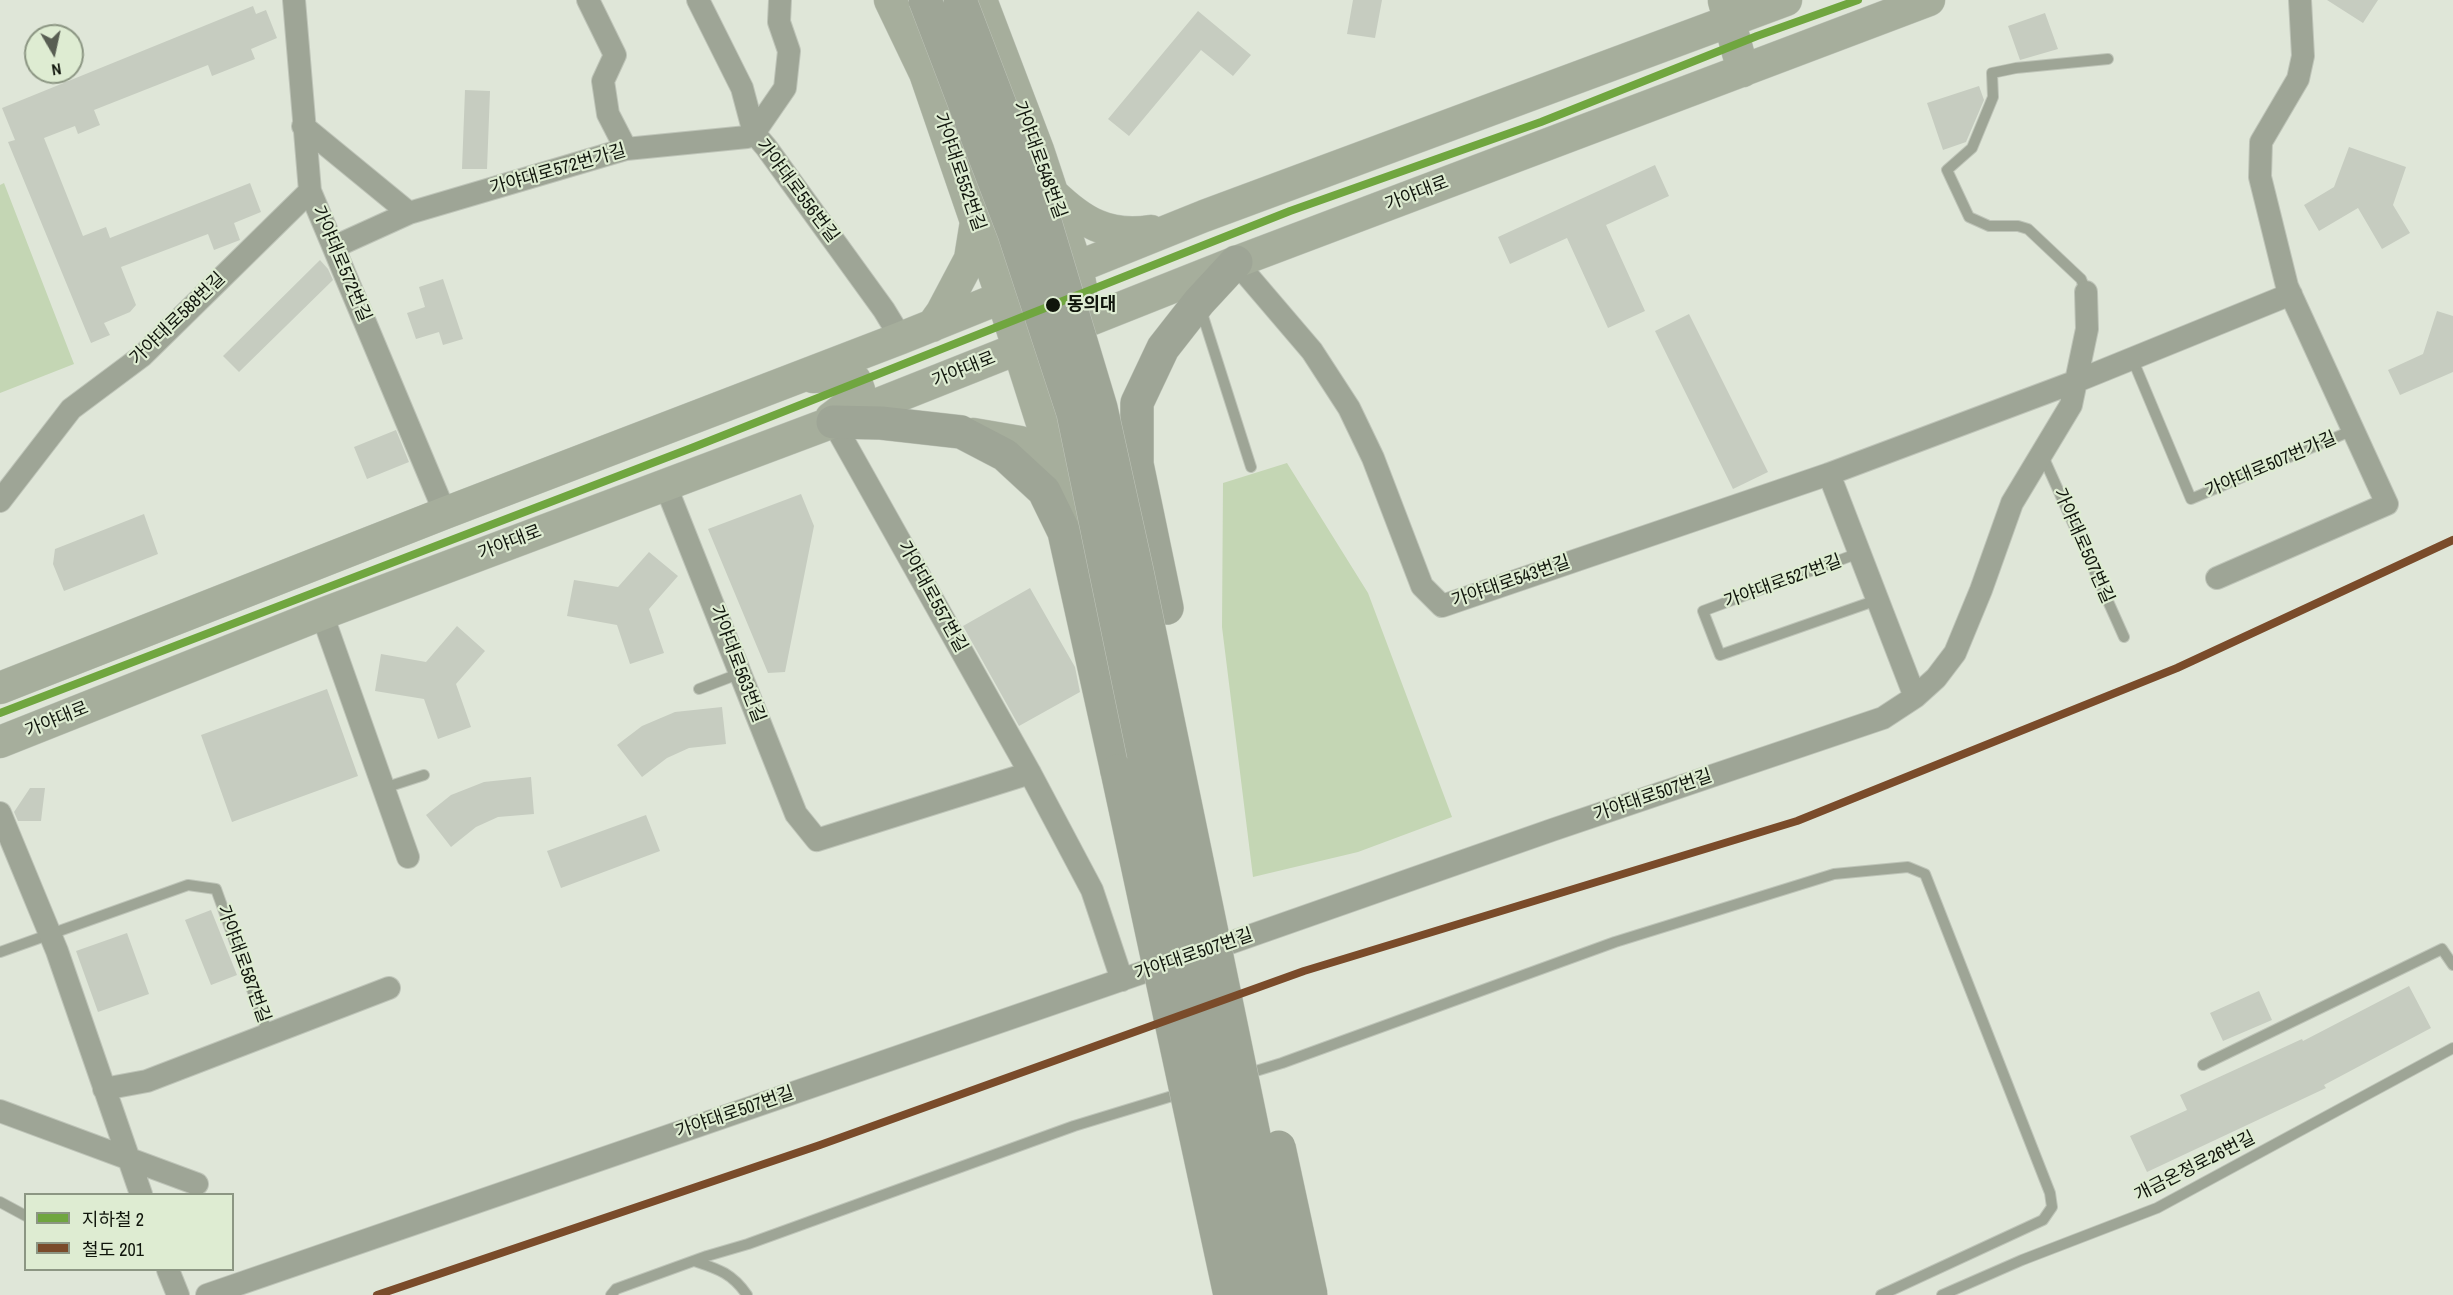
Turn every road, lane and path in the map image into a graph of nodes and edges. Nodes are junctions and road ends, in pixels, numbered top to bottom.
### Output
1 (294, 0) edge
2 (588, 0) edge
3 (698, 0) edge
4 (780, 0) edge
5 (890, 0) edge
6 (925, 0) edge
7 (960, 0) edge
8 (981, 0) edge
9 (1786, 0) edge
10 (1929, 0) edge
11 (2300, 0) edge
12 (1726, 11) edge
13 (2108, 59) dead end
14 (1743, 71) junction
15 (303, 126) junction
16 (754, 134) junction
17 (626, 149) junction
18 (310, 191) junction
19 (1052, 193) junction
20 (409, 213) junction
21 (976, 221) junction
22 (1179, 227) junction
23 (334, 247) junction
24 (1236, 262) junction
25 (1077, 268) junction
26 (2086, 292) joint
27 (2291, 294) junction
28 (1002, 297) junction
29 (1199, 302) junction
30 (1087, 322) junction
31 (932, 326) junction
32 (901, 338) junction
33 (1018, 348) junction
34 (2132, 357) junction
35 (798, 378) junction
36 (2077, 381) junction
37 (1143, 389) junction
38 (827, 424) junction
39 (2353, 430) junction
40 (961, 432) junction
41 (2042, 454) junction
42 (1251, 467) dead end
43 (1057, 470) junction
44 (1829, 474) junction
45 (665, 484) junction
46 (0, 501) edge
47 (445, 513) junction
48 (1116, 531) junction
49 (1859, 553) junction
50 (2217, 578) dead end
51 (1877, 600) junction
52 (322, 615) junction
53 (2124, 637) dead end
54 (741, 673) junction
55 (0, 688) edge
56 (699, 689) dead end
57 (1915, 697) junction
58 (6, 733) edge
59 (1030, 773) junction
60 (424, 775) dead end
61 (384, 788) junction
62 (0, 813) edge
63 (408, 857) dead end
64 (50, 934) junction
65 (0, 952) edge
66 (2453, 965) edge
67 (1122, 980) junction
68 (389, 988) dead end
69 (268, 1034) junction
70 (2453, 1048) edge
71 (2204, 1065) dead end
72 (104, 1089) junction
73 (0, 1111) edge
74 (128, 1156) junction
75 (197, 1184) dead end
76 (141, 1193) edge
77 (0, 1202) edge
78 (24, 1215) edge
79 (694, 1261) junction
80 (169, 1271) edge
81 (178, 1295) edge
82 (207, 1295) edge
83 (610, 1295) edge
84 (747, 1295) edge
85 (1230, 1295) edge
86 (1255, 1295) edge
87 (1287, 1295) edge
88 (1311, 1295) edge
89 (1881, 1295) edge
90 (1942, 1295) edge

1 - 15 street, 가야대로572번길
2 - 17 street
3 - 16 street, 가야대로556번길
4 - 16 street
5 - 21 main road, 가야대로552번길
6 - 86 highway, bridge
7 - 87 highway, bridge
8 - 19 main road, 가야대로548번길
9 - 12 main road
10 - 14 main road, 가야대로
11 - 27 street, 가야대로507번가길
12 - 14 main road
12 - 22 main road
13 - 26 lane
14 - 24 main road, 가야대로
15 - 18 street, 가야대로572번길
15 - 20 street
16 - 17 street, 가야대로572번가길
16 - 32 street, 가야대로556번길
17 - 20 street, 가야대로572번가길
18 - 23 street, 가야대로572번길
18 - 46 street, 가야대로588번길
19 - 22 main road
19 - 25 main road, 가야대로548번길
20 - 23 street, 가야대로572번가길
21 - 28 main road, 가야대로552번길
21 - 31 main road
22 - 25 main road
23 - 47 street, 가야대로572번길
24 - 29 highway
24 - 30 main road, 가야대로
24 - 44 street, 가야대로543번길
25 - 28 main road
25 - 30 main road, 가야대로548번길
26 - 36 street, 가야대로507번길
27 - 34 street
27 - 39 street, 가야대로507번가길
28 - 31 main road
28 - 33 main road, 가야대로552번길
29 - 37 highway
29 - 42 lane
30 - 33 main road, 가야대로
30 - 48 main road, 가야대로548번길
31 - 32 main road
32 - 35 main road
33 - 38 main road, 가야대로
33 - 43 main road, 가야대로552번길
34 - 36 street
34 - 39 lane, 가야대로507번가길
35 - 38 main road
35 - 47 main road
36 - 41 street, 가야대로507번길
36 - 44 street
37 - 48 main road
37 - 88 highway, bridge
38 - 40 highway
38 - 45 main road, 가야대로
38 - 59 street, 가야대로557번길
39 - 50 street, 가야대로507번가길
40 - 43 main road
40 - 85 highway, bridge
41 - 53 lane, 가야대로507번길
41 - 57 street, 가야대로507번길
43 - 48 main road
44 - 49 street, 가야대로527번길
45 - 52 main road, 가야대로
45 - 54 street, 가야대로563번길
47 - 55 main road
49 - 51 street, 가야대로527번길
49 - 51 lane, 가야대로527번길
51 - 57 street, 가야대로527번길
52 - 58 main road, 가야대로
52 - 61 street
54 - 56 lane
54 - 59 street, 가야대로563번길
57 - 67 street, 가야대로507번길
59 - 67 street, 가야대로557번길
60 - 61 lane
61 - 63 street
62 - 64 street
64 - 65 lane
64 - 69 lane, 가야대로587번길
64 - 72 street
66 - 71 lane
67 - 82 street, 가야대로507번길
68 - 69 street, 가야대로587번길
69 - 72 street, 가야대로587번길
70 - 90 lane, 개금온정로26번길
72 - 74 street
73 - 74 street
74 - 75 street
74 - 76 street
77 - 78 lane
79 - 83 lane
79 - 84 lane
79 - 89 lane
80 - 81 street

